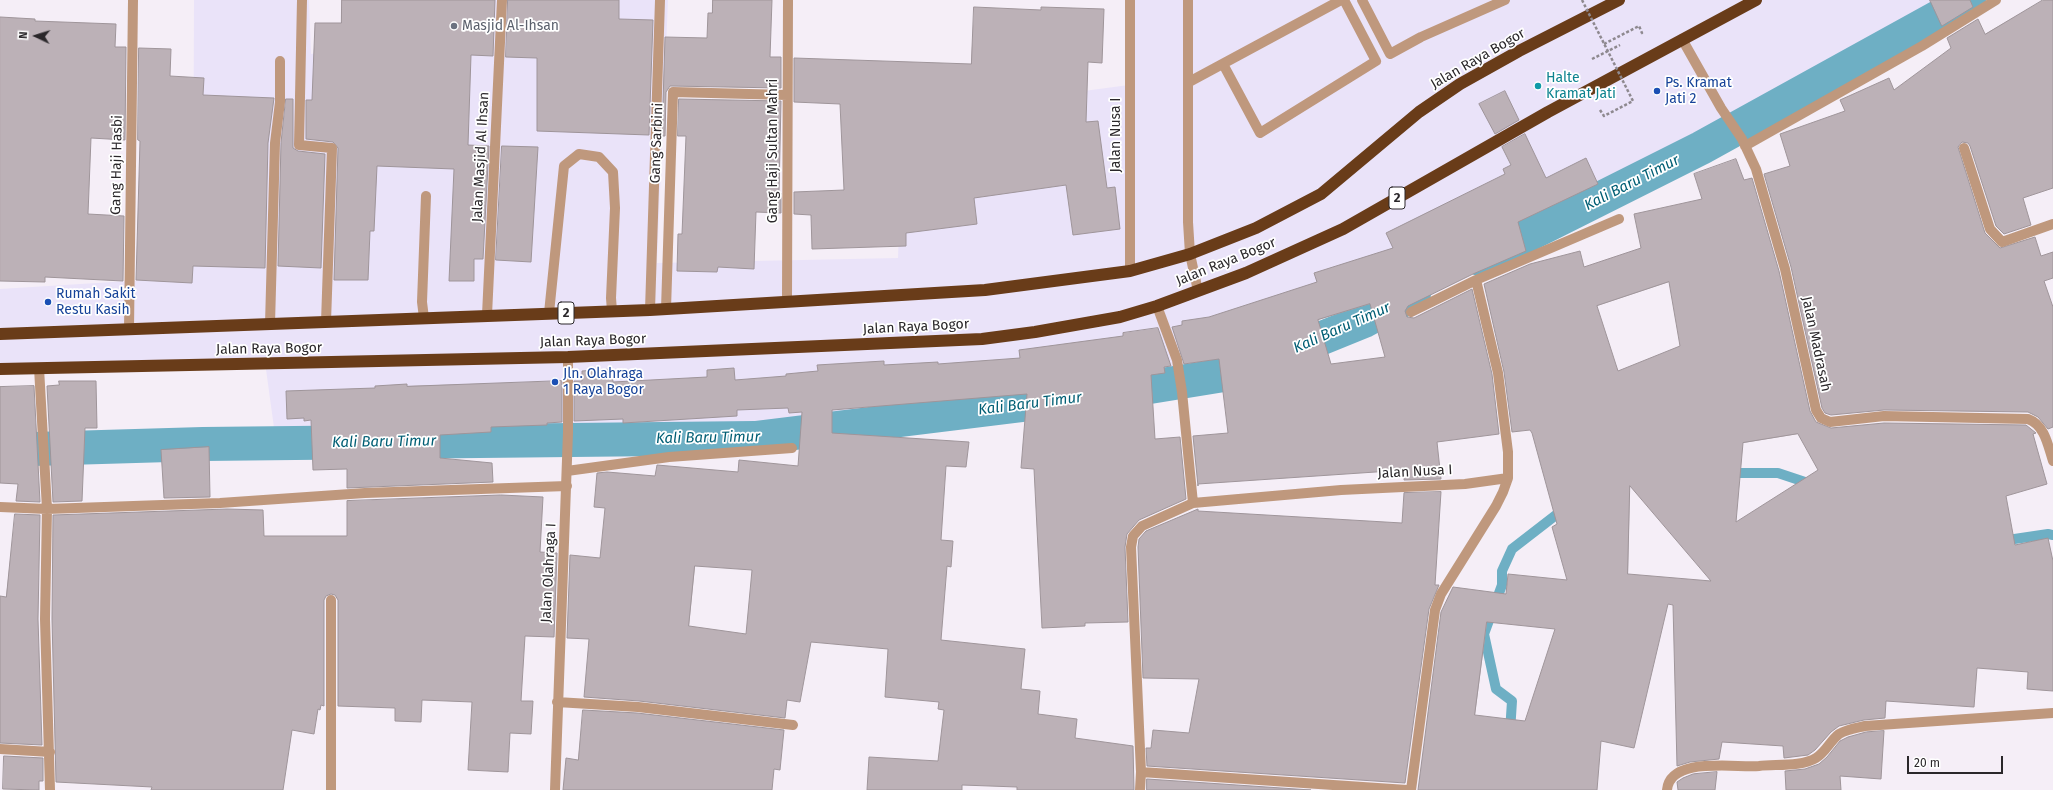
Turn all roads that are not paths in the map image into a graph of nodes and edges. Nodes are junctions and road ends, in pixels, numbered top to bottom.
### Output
1 (133, 0) edge
2 (302, 0) edge
3 (502, 0) edge
4 (660, 0) edge
5 (788, 0) edge
6 (1130, 0) edge
7 (1188, 0) edge
8 (1341, 0) edge
9 (1344, 0) edge
10 (1362, 0) edge
11 (1505, 0) edge
12 (1620, 0) edge
13 (1756, 0) edge
14 (1996, 0) edge
15 (1682, 39) junction
16 (280, 61) dead end
17 (1224, 64) junction
18 (1189, 82) junction
19 (787, 95) junction
20 (1744, 143) junction
21 (1964, 148) dead end
22 (426, 196) dead end
23 (1619, 219) dead end
24 (2053, 224) edge
25 (1190, 254) junction
26 (1130, 271) junction
27 (1476, 280) junction
28 (1198, 290) junction
29 (787, 302) junction
30 (1157, 306) junction
31 (666, 309) junction
32 (650, 310) junction
33 (612, 311) junction
34 (1411, 312) dead end
35 (548, 313) junction
36 (487, 315) junction
37 (424, 318) junction
38 (326, 322) junction
39 (270, 324) junction
40 (129, 330) junction
41 (0, 334) edge
42 (568, 357) junction
43 (39, 368) junction
44 (0, 369) edge
45 (792, 448) dead end
46 (2053, 461) edge
47 (567, 468) junction
48 (1508, 478) junction
49 (567, 486) junction
50 (1193, 503) junction
51 (0, 507) edge
52 (47, 510) junction
53 (331, 600) dead end
54 (557, 702) junction
55 (2053, 713) edge
56 (793, 725) dead end
57 (0, 749) edge
58 (50, 752) junction
59 (1141, 772) junction
60 (50, 790) edge
61 (331, 790) edge
62 (555, 790) edge
63 (1140, 790) edge
64 (1407, 790) edge
65 (1411, 790) edge
66 (1667, 790) edge

1 - 40 street, Gang Haji Hasbi
2 - 38 street
3 - 36 street, Jalan Masjid Al Ihsan
4 - 32 street
5 - 19 street, Gang Haji Sultan Mahri
6 - 26 street, Jalan Nusa I
7 - 18 street
8 - 17 street
9 - 17 street
10 - 11 street
12 - 25 highway, Jalan Raya Bogor / 2
13 - 15 highway, Jalan Raya Bogor / 2
14 - 20 street
15 - 20 street, Jalan Madrasah
15 - 28 highway, Jalan Raya Bogor / 2
16 - 39 street
17 - 18 street
18 - 25 street
19 - 29 street, Gang Haji Sultan Mahri
19 - 31 street, Gang Sarbini
20 - 46 street, Jalan Madrasah
21 - 24 street
22 - 37 street
23 - 27 street
25 - 26 highway, Jalan Raya Bogor / 2
25 - 28 street
26 - 29 highway, Jalan Raya Bogor / 2
27 - 34 street
27 - 48 street
28 - 30 highway, Jalan Raya Bogor / 2
29 - 31 highway, Jalan Raya Bogor / 2
30 - 42 highway, Jalan Raya Bogor / 2
30 - 50 street
31 - 32 highway, Jalan Raya Bogor / 2
32 - 33 highway, Jalan Raya Bogor / 2
33 - 35 highway, Jalan Raya Bogor / 2
33 - 35 street
35 - 36 highway, Jalan Raya Bogor / 2
36 - 37 highway, Jalan Raya Bogor / 2
37 - 38 highway, Jalan Raya Bogor / 2
38 - 39 highway, Jalan Raya Bogor / 2
39 - 40 highway, Jalan Raya Bogor / 2
40 - 41 highway, Jalan Raya Bogor / 2
42 - 43 highway, Jalan Raya Bogor / 2
42 - 47 street, Jalan Olahraga I
43 - 44 highway, Jalan Raya Bogor / 2
43 - 52 street
45 - 47 street
47 - 49 street, Jalan Olahraga I
48 - 50 street, Jalan Nusa I
48 - 65 street
49 - 52 street
49 - 54 street, Jalan Olahraga I
50 - 59 street, Jalan Nusa I
51 - 52 street
52 - 58 street
53 - 61 street
54 - 56 street
54 - 62 street, Jalan Olahraga I
55 - 66 street
57 - 58 street
58 - 60 street
59 - 63 street, Jalan Nusa I
59 - 64 street

